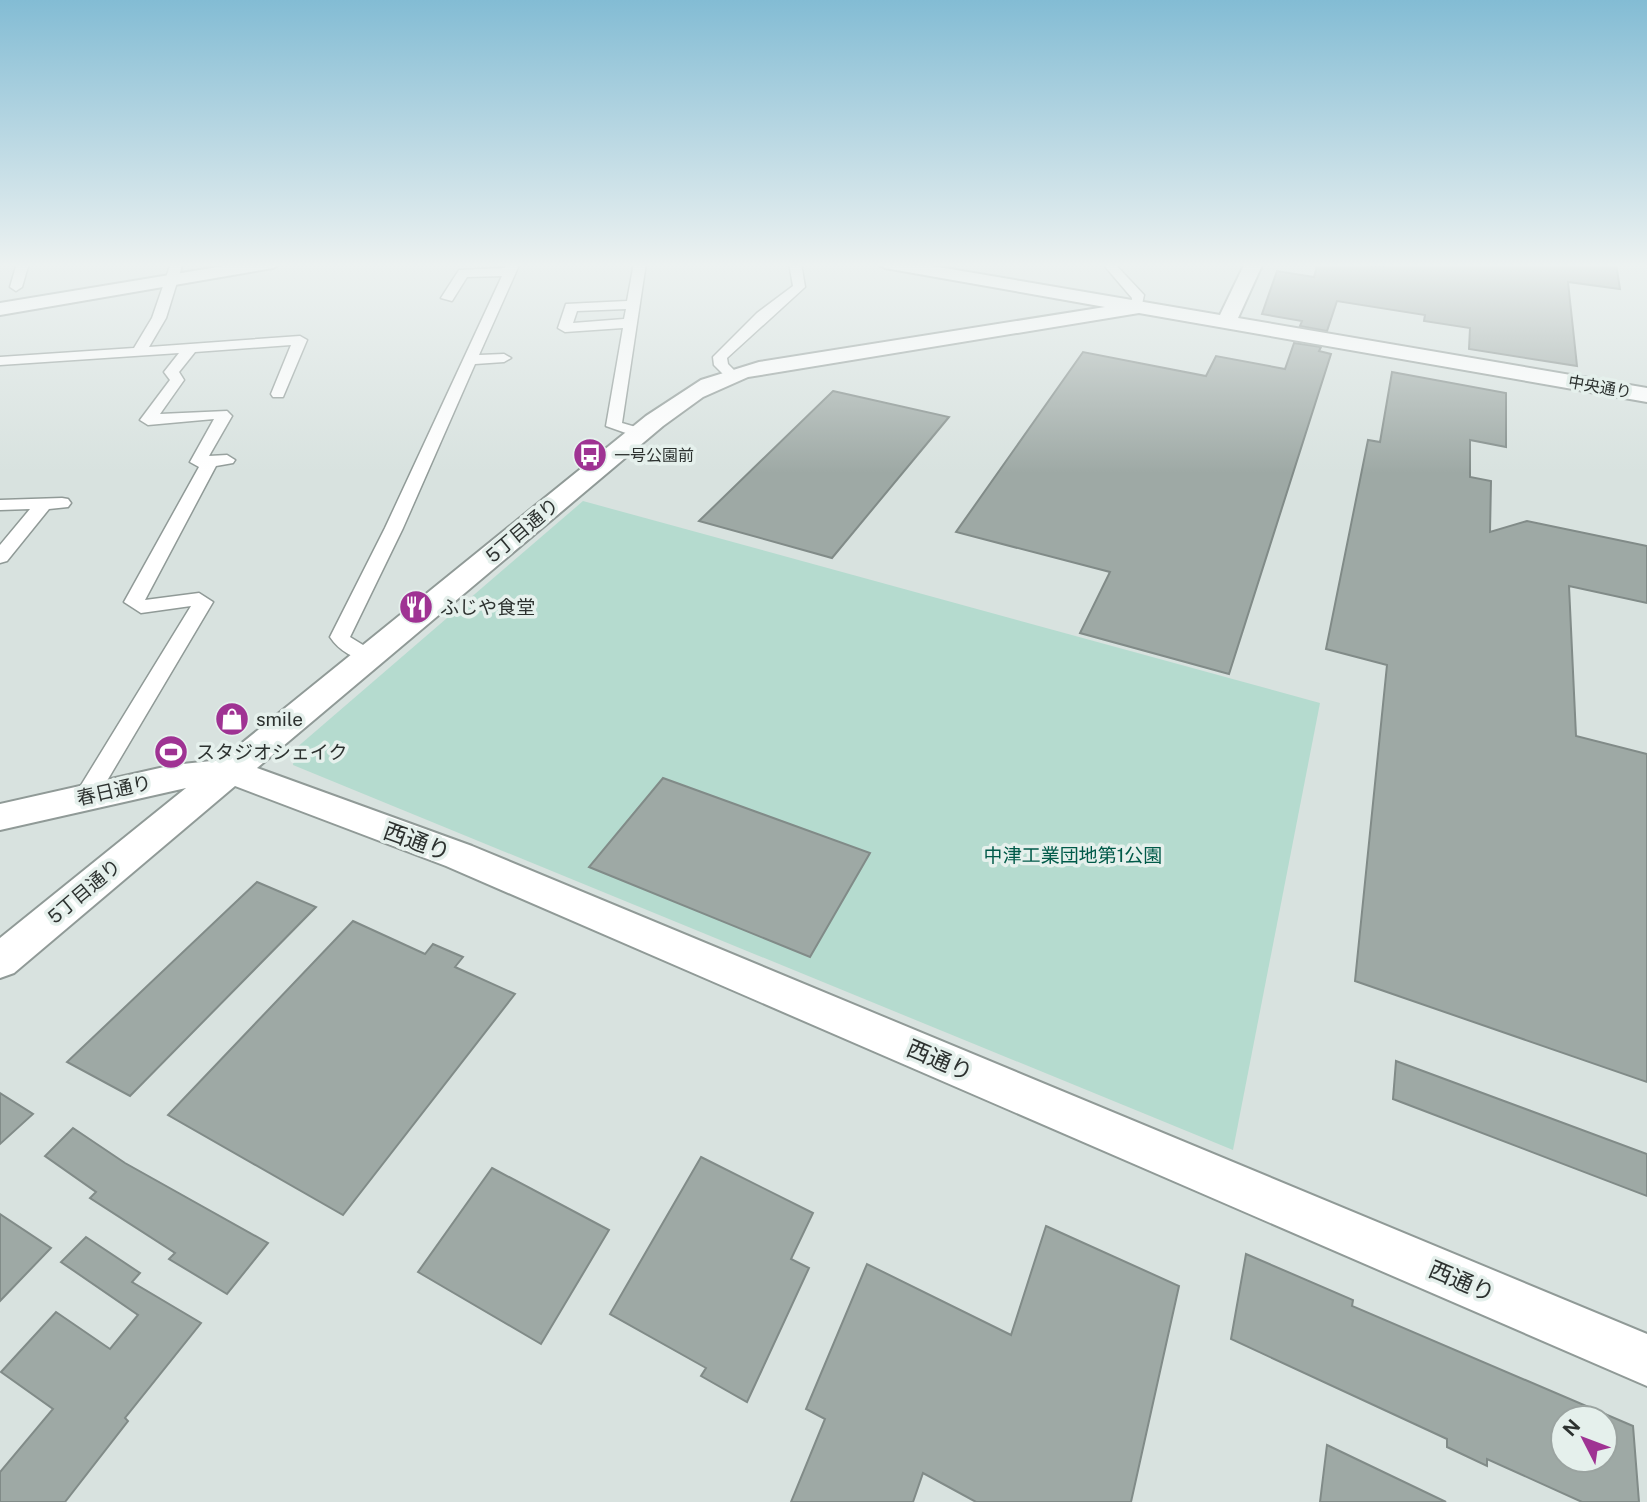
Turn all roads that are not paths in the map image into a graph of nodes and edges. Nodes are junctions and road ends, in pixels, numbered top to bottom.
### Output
1 (150, 333) edge
2 (482, 333) edge
3 (628, 333) edge
4 (744, 333) edge
5 (979, 333) edge
6 (1290, 333) edge
7 (191, 348) junction
8 (139, 352) junction
9 (504, 358) dead end
10 (469, 360) junction
11 (0, 361) edge
12 (731, 374) junction
13 (277, 394) dead end
14 (1647, 395) edge
15 (640, 433) junction
16 (0, 505) edge
17 (0, 557) edge
18 (371, 656) junction
19 (229, 771) junction
20 (87, 795) junction
21 (0, 817) edge
22 (0, 961) edge
23 (1647, 1360) edge

1 - 8 street
2 - 10 street
3 - 15 street
4 - 12 street
5 - 12 street, 5丁目通り
6 - 14 street, 中央通り
7 - 8 street
7 - 13 street
7 - 20 street
8 - 11 street
9 - 10 street
10 - 18 street
12 - 15 street, 5丁目通り
15 - 18 street, 5丁目通り
16 - 17 street
18 - 19 street, 5丁目通り
19 - 20 street, 春日通り
19 - 22 street, 5丁目通り
19 - 23 street, 西通り
20 - 21 street, 春日通り

